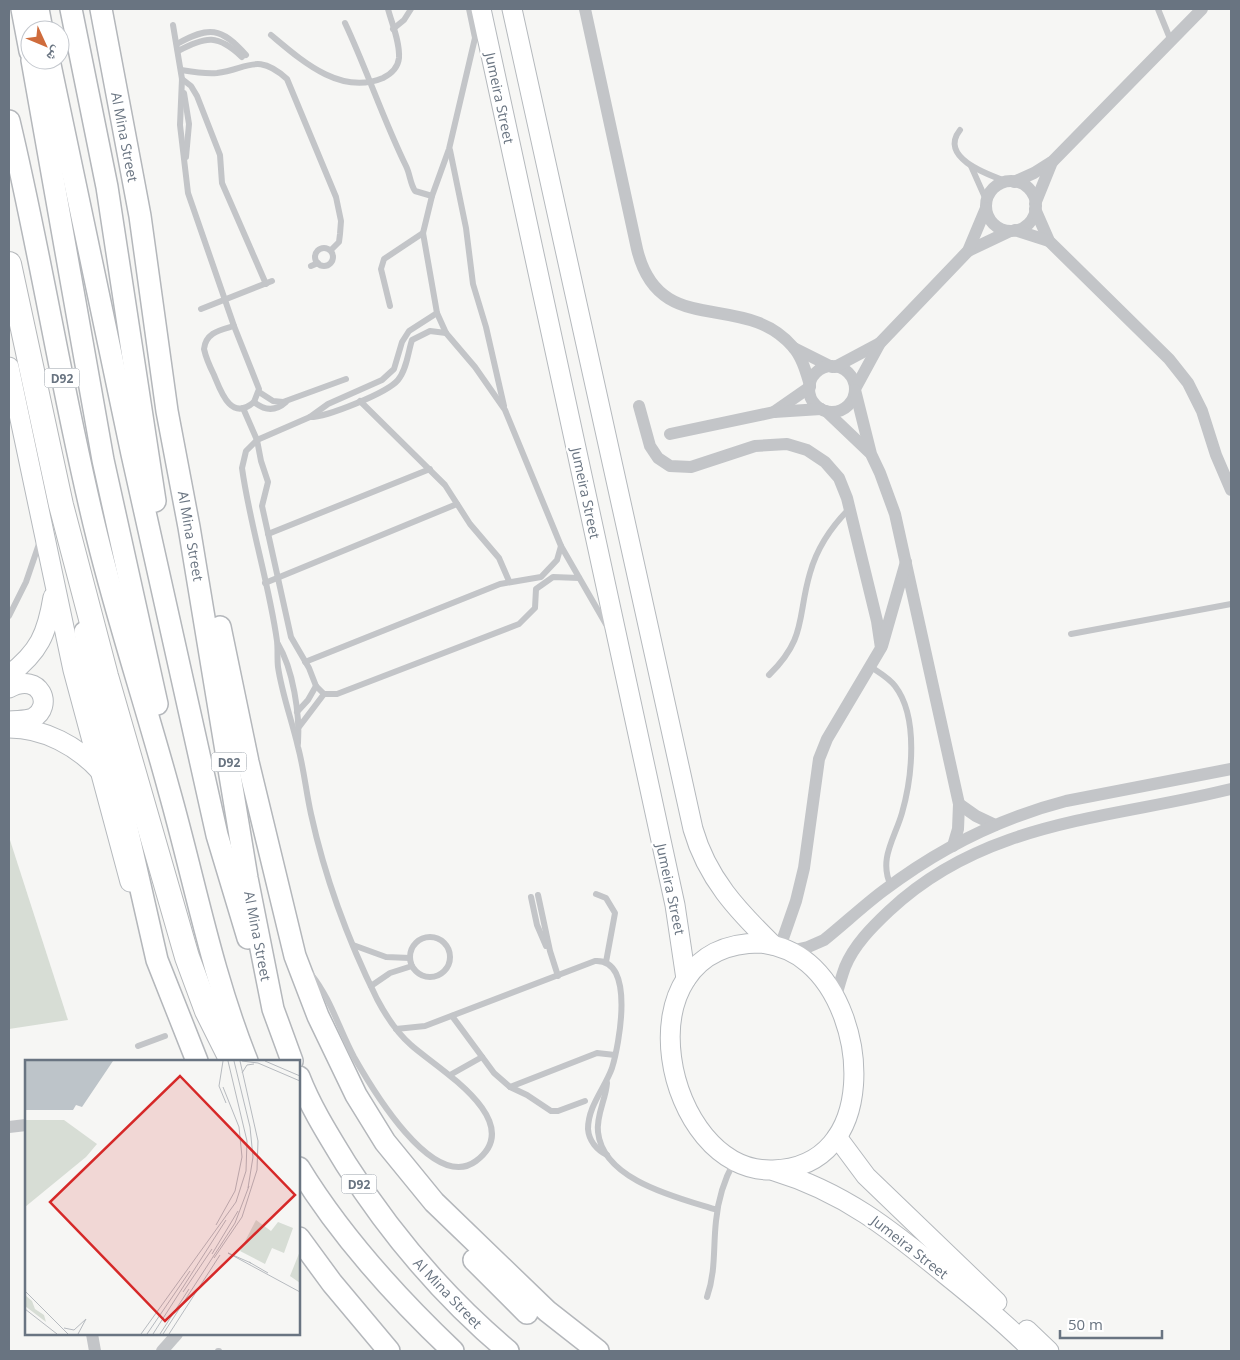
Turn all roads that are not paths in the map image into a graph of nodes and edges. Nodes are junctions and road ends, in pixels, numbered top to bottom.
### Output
1 (71, 9) edge
2 (101, 9) edge
3 (388, 9) edge
4 (411, 9) edge
5 (469, 9) edge
6 (481, 9) edge
7 (512, 9) edge
8 (585, 9) edge
9 (1158, 9) edge
10 (1202, 9) edge
11 (345, 23) dead end
12 (173, 25) dead end
13 (393, 29) junction
14 (271, 34) dead end
15 (1171, 41) junction
16 (177, 48) junction
17 (244, 56) dead end
18 (34, 70) edge
19 (51, 70) edge
20 (181, 70) junction
21 (182, 79) junction
22 (372, 82) junction
23 (9, 121) edge
24 (960, 130) dead end
25 (449, 149) junction
26 (1053, 161) junction
27 (971, 166) junction
28 (1011, 182) junction
29 (432, 196) junction
30 (986, 205) junction
31 (1035, 206) junction
32 (1012, 230) junction
33 (423, 233) junction
34 (1049, 241) junction
35 (330, 250) junction
36 (968, 251) junction
37 (318, 263) junction
38 (9, 264) edge
39 (311, 266) dead end
40 (226, 300) junction
41 (390, 306) dead end
42 (201, 309) dead end
43 (436, 313) junction
44 (234, 326) junction
45 (446, 333) junction
46 (880, 343) junction
47 (794, 348) junction
48 (9, 367) edge
49 (833, 367) junction
50 (346, 378) dead end
51 (810, 386) junction
52 (855, 390) junction
53 (259, 392) junction
54 (288, 400) junction
55 (360, 401) junction
56 (254, 402) junction
57 (639, 406) dead end
58 (243, 408) junction
59 (505, 410) junction
60 (824, 410) junction
61 (774, 412) junction
62 (310, 417) junction
63 (670, 434) dead end
64 (258, 440) junction
65 (140, 452) junction
66 (871, 454) junction
67 (178, 460) junction
68 (430, 469) junction
69 (1231, 490) edge
70 (457, 504) junction
71 (850, 508) junction
72 (44, 530) junction
73 (268, 534) junction
74 (561, 546) junction
75 (906, 560) junction
76 (278, 578) junction
77 (579, 578) junction
78 (531, 580) junction
79 (509, 581) junction
80 (265, 583) junction
81 (55, 584) junction
82 (536, 589) junction
83 (83, 590) junction
84 (1231, 604) edge
85 (9, 616) edge
86 (1071, 634) dead end
87 (278, 644) junction
88 (619, 646) junction
89 (881, 648) junction
90 (305, 662) junction
91 (871, 667) junction
92 (9, 675) edge
93 (769, 675) dead end
94 (316, 686) junction
95 (9, 688) edge
96 (324, 694) junction
97 (297, 712) junction
98 (9, 727) edge
99 (299, 727) junction
100 (298, 747) junction
101 (1231, 765) edge
102 (1231, 769) edge
103 (1218, 772) junction
104 (102, 774) junction
105 (170, 790) junction
106 (1230, 790) edge
107 (959, 804) junction
108 (995, 825) junction
109 (953, 846) junction
110 (890, 886) junction
111 (596, 894) dead end
112 (535, 896) dead end
113 (353, 945) junction
114 (781, 947) junction
115 (296, 956) junction
116 (410, 958) junction
117 (157, 960) junction
118 (606, 962) junction
119 (412, 966) junction
120 (558, 976) junction
121 (686, 979) junction
122 (371, 986) junction
123 (835, 1000) junction
124 (273, 1009) junction
125 (452, 1016) junction
126 (396, 1029) junction
127 (166, 1036) dead end
128 (138, 1046) dead end
129 (615, 1055) junction
130 (482, 1056) junction
131 (197, 1060) edge
132 (232, 1060) edge
133 (247, 1060) edge
134 (292, 1060) edge
135 (450, 1075) junction
136 (300, 1079) edge
137 (510, 1087) junction
138 (585, 1101) dead end
139 (25, 1125) edge
140 (9, 1127) edge
141 (837, 1137) junction
142 (734, 1161) junction
143 (300, 1169) edge
144 (770, 1170) junction
145 (417, 1184) junction
146 (717, 1210) junction
147 (300, 1239) edge
148 (707, 1297) dead end
149 (92, 1335) edge
150 (176, 1335) edge
151 (95, 1351) edge
152 (162, 1351) edge
153 (389, 1351) edge
154 (453, 1351) edge
155 (508, 1351) edge
156 (574, 1351) edge
157 (598, 1351) edge
158 (1033, 1351) edge
159 (1049, 1351) edge

1 - 65 main road
2 - 67 main road, Al Mina Street / D92
3 - 13 lane
4 - 13 lane
5 - 25 lane
6 - 88 street, Jumeira Street
7 - 114 street
8 - 47 street
9 - 15 lane
10 - 15 street
11 - 22 lane
12 - 16 lane
13 - 22 lane
14 - 22 lane
15 - 26 street
16 - 17 lane
16 - 20 lane
18 - 105 main road
19 - 65 main road
20 - 21 lane
20 - 35 lane
21 - 40 lane
21 - 40 lane
22 - 29 lane
23 - 105 main road, D92
24 - 27 lane
25 - 29 lane
25 - 59 lane
26 - 28 street
26 - 31 street
27 - 28 lane
27 - 30 lane
28 - 30 street
28 - 31 street
29 - 33 lane
30 - 32 street
30 - 36 street
31 - 32 street
31 - 34 street
32 - 34 street
32 - 36 street
33 - 41 lane
33 - 43 lane
34 - 69 street
35 - 37 lane
35 - 37 lane
36 - 46 street
37 - 39 lane
38 - 83 highway
40 - 42 lane
40 - 44 lane
43 - 45 lane
43 - 62 lane
44 - 53 lane
44 - 58 lane
45 - 55 lane
45 - 59 lane
46 - 49 street
46 - 52 street
47 - 49 street
47 - 51 street
48 - 72 street
49 - 51 street
49 - 52 street
50 - 54 lane
51 - 60 street
51 - 61 street
52 - 60 street
52 - 66 street
53 - 54 lane
53 - 56 lane
54 - 56 lane
55 - 62 lane
55 - 68 lane
56 - 58 lane
57 - 71 street
58 - 64 lane
59 - 74 lane
60 - 61 street
60 - 66 street
61 - 63 street
62 - 64 lane
64 - 73 lane
64 - 80 lane
65 - 124 main road
66 - 75 street
67 - 115 main road
67 - 124 main road, Al Mina Street / D92
68 - 70 lane
68 - 73 lane
70 - 76 lane
70 - 79 lane
71 - 89 street
71 - 93 lane
72 - 81 street
72 - 85 lane
73 - 76 lane
74 - 77 lane
74 - 78 lane
75 - 89 street
75 - 107 street
76 - 80 lane
76 - 90 lane
77 - 82 lane
77 - 88 lane
78 - 79 lane
78 - 82 lane
79 - 90 lane
80 - 87 lane
81 - 92 street
81 - 104 street
82 - 96 lane
83 - 117 main road
83 - 132 highway
84 - 86 lane
87 - 97 lane
87 - 100 lane
88 - 121 street, Jumeira Street
89 - 91 street
90 - 94 lane
91 - 110 lane
91 - 114 street
94 - 96 lane
94 - 97 lane
95 - 98 street
96 - 99 lane
97 - 99 lane
98 - 104 street
99 - 100 lane
100 - 113 lane
101 - 103 street
102 - 103 street
103 - 108 street
104 - 117 street
105 - 133 main road, D92
106 - 123 street
107 - 108 street
107 - 109 street
108 - 109 street
109 - 110 street
110 - 114 street
111 - 118 lane
112 - 120 lane
113 - 116 lane
113 - 122 lane
114 - 121 street
114 - 123 street
115 - 135 lane
115 - 145 main road
116 - 119 lane
116 - 119 lane
117 - 131 main road
118 - 120 lane
118 - 129 lane
119 - 122 lane
120 - 125 lane
121 - 142 street
122 - 126 lane
123 - 141 street
124 - 134 main road, Al Mina Street / D92
125 - 126 lane
125 - 130 lane
126 - 135 lane
127 - 128 lane
129 - 137 lane
129 - 146 lane
130 - 135 lane
130 - 137 lane
136 - 155 main road, Al Mina Street / D92
137 - 138 lane
139 - 140 street
141 - 144 street
141 - 159 street, Jumeira Street
142 - 144 street
142 - 146 lane
143 - 154 main road
144 - 158 street, Jumeira Street
145 - 156 main road
145 - 157 main road
146 - 148 lane
147 - 153 main road
149 - 151 street
150 - 152 street

